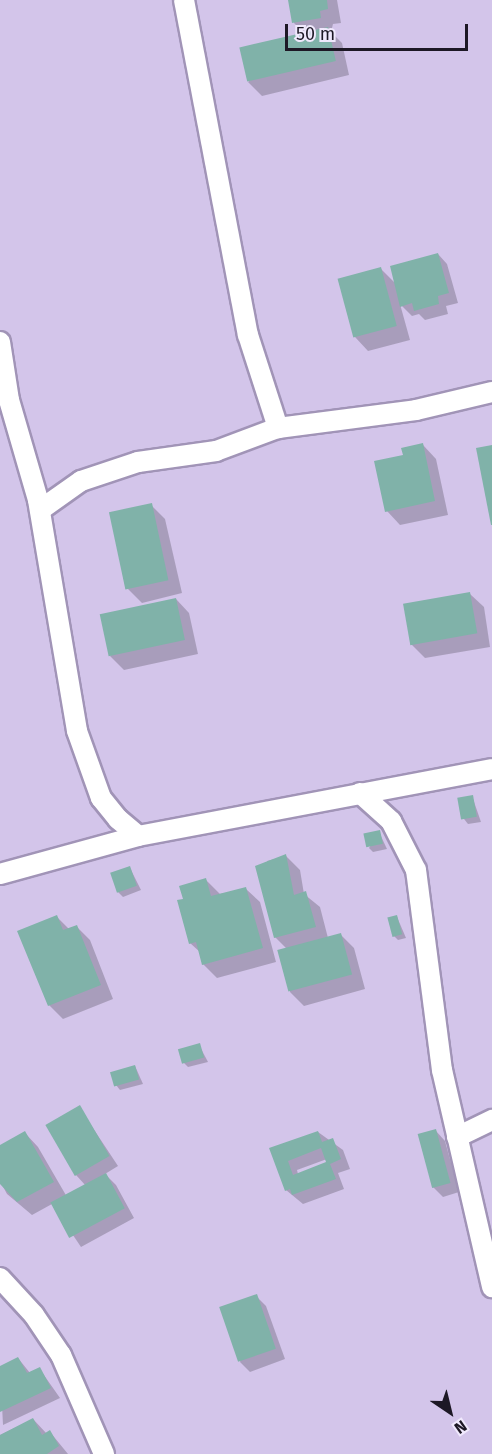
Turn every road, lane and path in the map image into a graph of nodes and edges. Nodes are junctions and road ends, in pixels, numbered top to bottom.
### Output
1 (184, 0) edge
2 (0, 342) edge
3 (492, 392) edge
4 (278, 428) junction
5 (40, 510) junction
6 (492, 769) edge
7 (360, 793) junction
8 (138, 836) junction
9 (0, 874) edge
10 (492, 1120) edge
11 (457, 1137) junction
12 (0, 1278) edge
13 (492, 1287) edge
14 (104, 1454) edge

1 - 4 street
2 - 5 street
3 - 4 street
4 - 5 street
5 - 8 street
6 - 7 street
7 - 8 street
7 - 11 street
8 - 9 street
10 - 11 street
11 - 13 street
12 - 14 street

